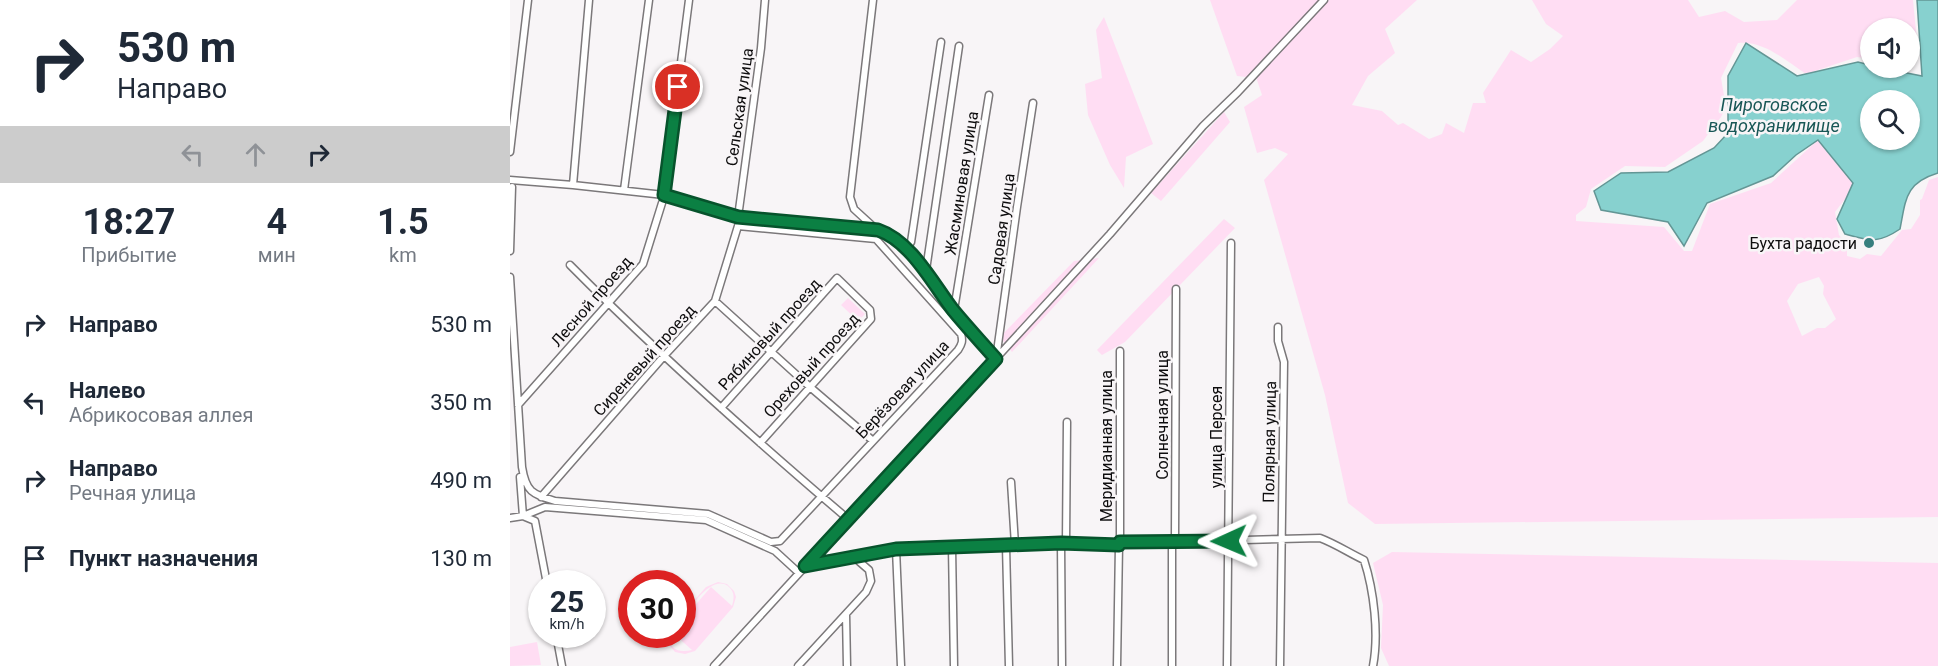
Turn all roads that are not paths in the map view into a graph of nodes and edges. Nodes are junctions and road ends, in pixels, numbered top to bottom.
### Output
1 (528, 0) edge
2 (589, 0) edge
3 (649, 0) edge
4 (688, 0) edge
5 (765, 0) edge
6 (873, 0) edge
7 (1324, 0) edge
8 (941, 42) dead end
9 (958, 46) dead end
10 (989, 94) dead end
11 (1033, 103) dead end
12 (510, 152) edge
13 (511, 184) edge
14 (573, 185) junction
15 (624, 190) junction
16 (664, 195) junction
17 (662, 203) dead end
18 (738, 217) junction
19 (738, 226) joint
20 (878, 230) junction
21 (1231, 243) dead end
22 (906, 250) junction
23 (510, 251) edge
24 (570, 265) dead end
25 (926, 270) junction
26 (510, 277) edge
27 (837, 278) joint
28 (1176, 289) dead end
29 (715, 301) junction
30 (608, 304) junction
31 (954, 310) junction
32 (1278, 327) dead end
33 (510, 349) edge
34 (1120, 351) dead end
35 (772, 352) junction
36 (664, 356) junction
37 (996, 359) junction
38 (810, 387) junction
39 (518, 405) junction
40 (721, 408) junction
41 (1067, 422) dead end
42 (872, 440) junction
43 (760, 444) junction
44 (1011, 482) dead end
45 (821, 496) junction
46 (541, 497) junction
47 (523, 516) junction
48 (510, 518) edge
49 (848, 519) junction
50 (1281, 539) junction
51 (1229, 541) junction
52 (1173, 542) junction
53 (1064, 543) junction
54 (1119, 543) junction
55 (1015, 545) junction
56 (1006, 546) junction
57 (952, 548) junction
58 (896, 549) junction
59 (854, 557) junction
60 (805, 566) junction
61 (544, 570) edge
62 (799, 573) junction
63 (846, 614) junction
64 (559, 648) edge
65 (562, 666) edge
66 (714, 666) edge
67 (798, 666) edge
68 (847, 666) edge
69 (901, 666) edge
70 (954, 666) edge
71 (1009, 666) edge
72 (1062, 666) edge
73 (1117, 666) edge
74 (1172, 666) edge
75 (1227, 666) edge
76 (1280, 666) edge
77 (1373, 666) edge

1 - 12 street
2 - 14 street
3 - 15 street
4 - 16 street
5 - 18 street, Сельская улица
6 - 20 street
7 - 37 street
8 - 22 street
9 - 25 street
10 - 31 street, Жасминовая улица
11 - 37 street, Садовая улица
13 - 14 street
13 - 23 street
14 - 15 street
15 - 16 street
16 - 18 street
17 - 30 street, Лесной проезд
18 - 20 street
19 - 29 street, Сиреневый проезд
19 - 42 street, Берёзовая улица
20 - 22 street
21 - 51 street, улица Персея
22 - 25 street
24 - 30 street
25 - 31 street
26 - 39 street
27 - 35 street, Рябиновый проезд
27 - 38 street, Ореховый проезд
28 - 52 street, Солнечная улица
29 - 35 street
29 - 36 street, Сиреневый проезд
30 - 36 street
30 - 39 street, Лесной проезд
31 - 37 street
32 - 50 street, Полярная улица
33 - 47 street
34 - 54 street, Меридианная улица
35 - 38 street
35 - 40 street, Рябиновый проезд
36 - 40 street
36 - 46 street, Сиреневый проезд
37 - 49 street
38 - 42 street
38 - 43 street, Ореховый проезд
39 - 46 street
40 - 43 street
41 - 53 street
42 - 45 street, Берёзовая улица
43 - 45 street
44 - 55 street
45 - 46 street, Берёзовая улица
45 - 49 street
47 - 48 street
47 - 61 street
47 - 62 street
49 - 60 street
50 - 51 street
50 - 76 street, Полярная улица
50 - 77 street
51 - 52 street
51 - 75 street, улица Персея
52 - 54 street
52 - 74 street, Солнечная улица
53 - 54 street
53 - 55 street
53 - 72 street
54 - 73 street, Меридианная улица
55 - 56 street
56 - 57 street
56 - 71 street
57 - 58 street
57 - 70 street
58 - 59 street
58 - 69 street
59 - 60 street
59 - 63 street
60 - 62 street
62 - 66 street
63 - 67 street
63 - 68 street
64 - 65 street

